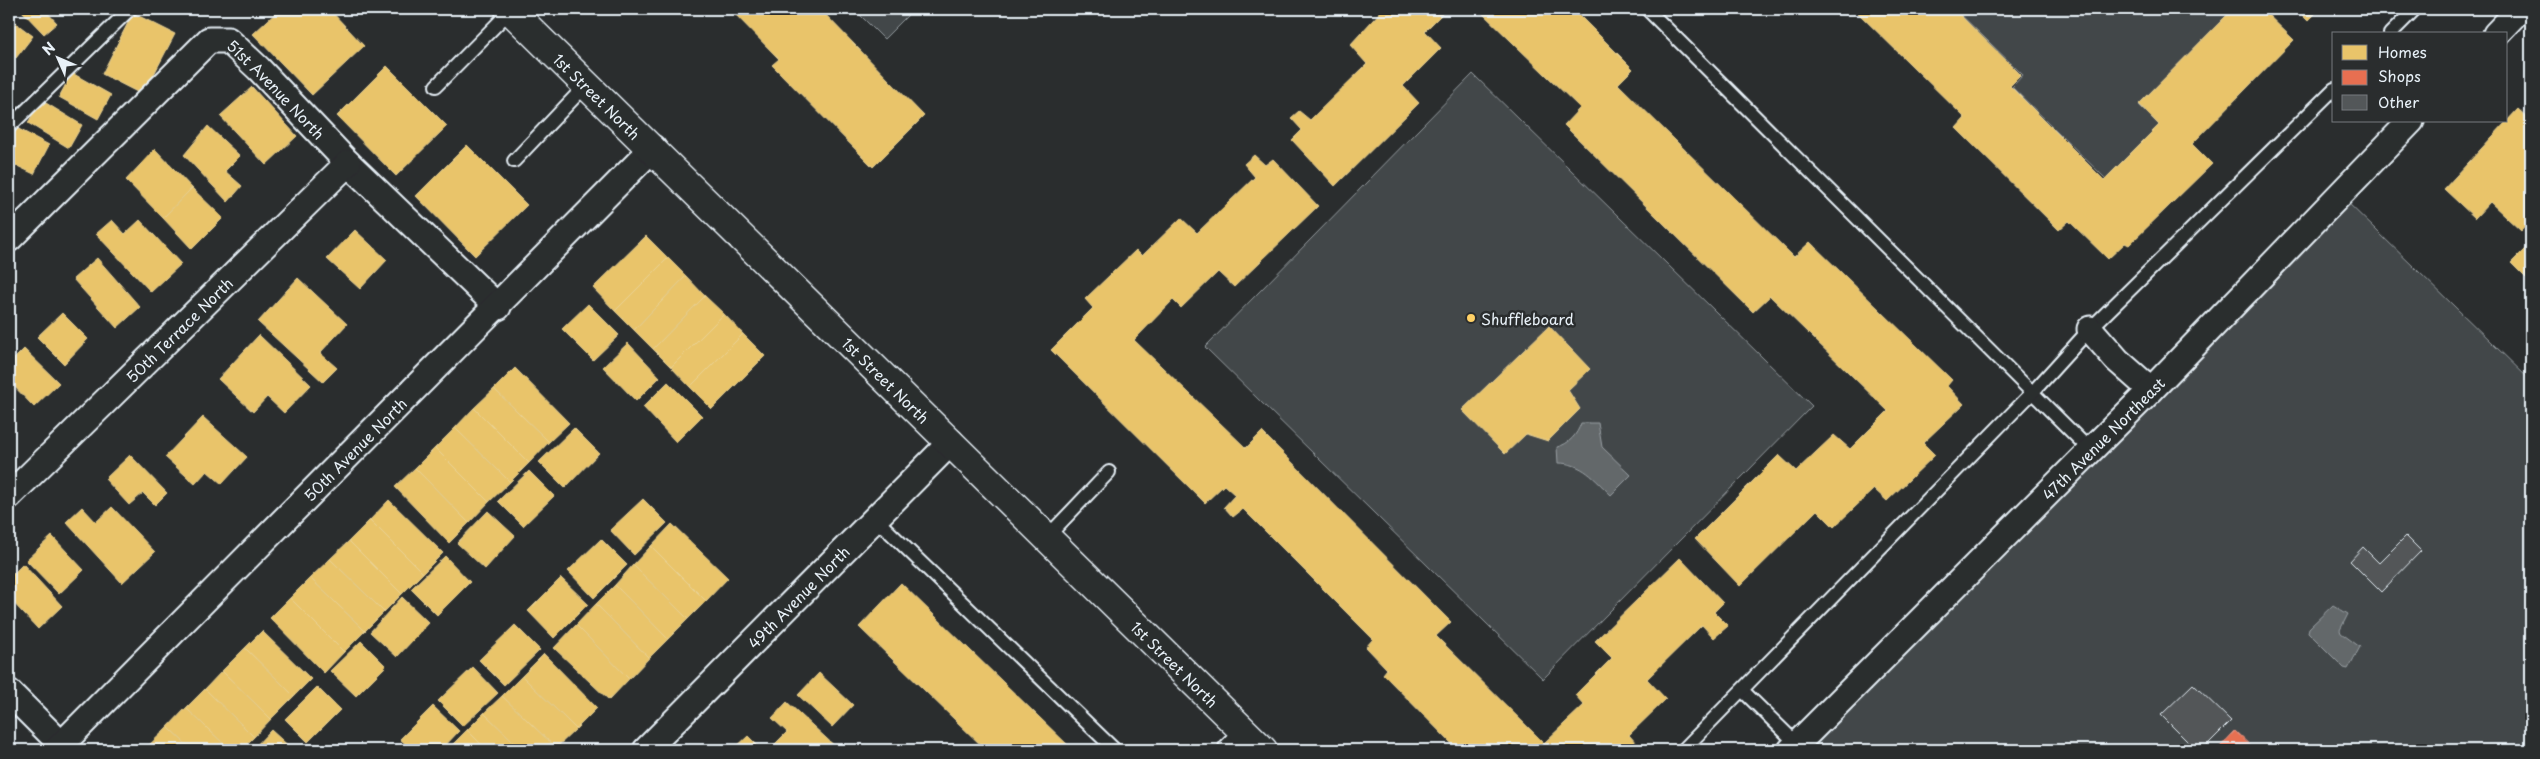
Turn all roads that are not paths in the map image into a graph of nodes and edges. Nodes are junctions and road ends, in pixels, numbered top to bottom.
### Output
1 (130, 9) edge
2 (1647, 9) edge
3 (2415, 9) edge
4 (2521, 9) edge
5 (510, 10) edge
6 (2531, 18) edge
7 (2392, 32) edge
8 (2498, 32) edge
9 (587, 84) junction
10 (436, 86) dead end
11 (2332, 91) edge
12 (2410, 122) edge
13 (9, 127) edge
14 (653, 148) junction
15 (514, 161) dead end
16 (348, 163) junction
17 (9, 239) edge
18 (498, 307) junction
19 (2090, 329) junction
20 (2151, 390) junction
21 (2031, 394) junction
22 (951, 442) junction
23 (2090, 450) junction
24 (1109, 472) dead end
25 (9, 496) edge
26 (876, 519) junction
27 (1047, 537) junction
28 (1743, 690) junction
29 (9, 692) edge
30 (1247, 745) edge
31 (1794, 747) edge
32 (62, 749) edge
33 (646, 750) edge
34 (1115, 750) edge
35 (1683, 750) edge

1 - 13 lane
2 - 21 lane
3 - 7 lane
4 - 6 street
4 - 8 street
5 - 9 street, 1st Street North
5 - 10 lane
9 - 14 street, 1st Street North
9 - 15 lane
11 - 19 lane
12 - 20 street, 47th Avenue Northeast
14 - 18 street, 50th Avenue North
14 - 22 street, 1st Street North
16 - 17 street, 51st Avenue North
16 - 18 street, 51st Avenue North
16 - 25 street, 50th Terrace North
18 - 32 street, 50th Avenue North
19 - 20 street
19 - 21 lane
20 - 23 street, 47th Avenue Northeast
21 - 23 lane
21 - 28 lane
22 - 26 street, 49th Avenue North
22 - 27 street, 1st Street North
23 - 31 street, 47th Avenue Northeast
24 - 27 lane
26 - 33 street, 49th Avenue North
26 - 34 lane
27 - 30 street, 1st Street North
28 - 31 lane
28 - 35 lane
29 - 32 street

